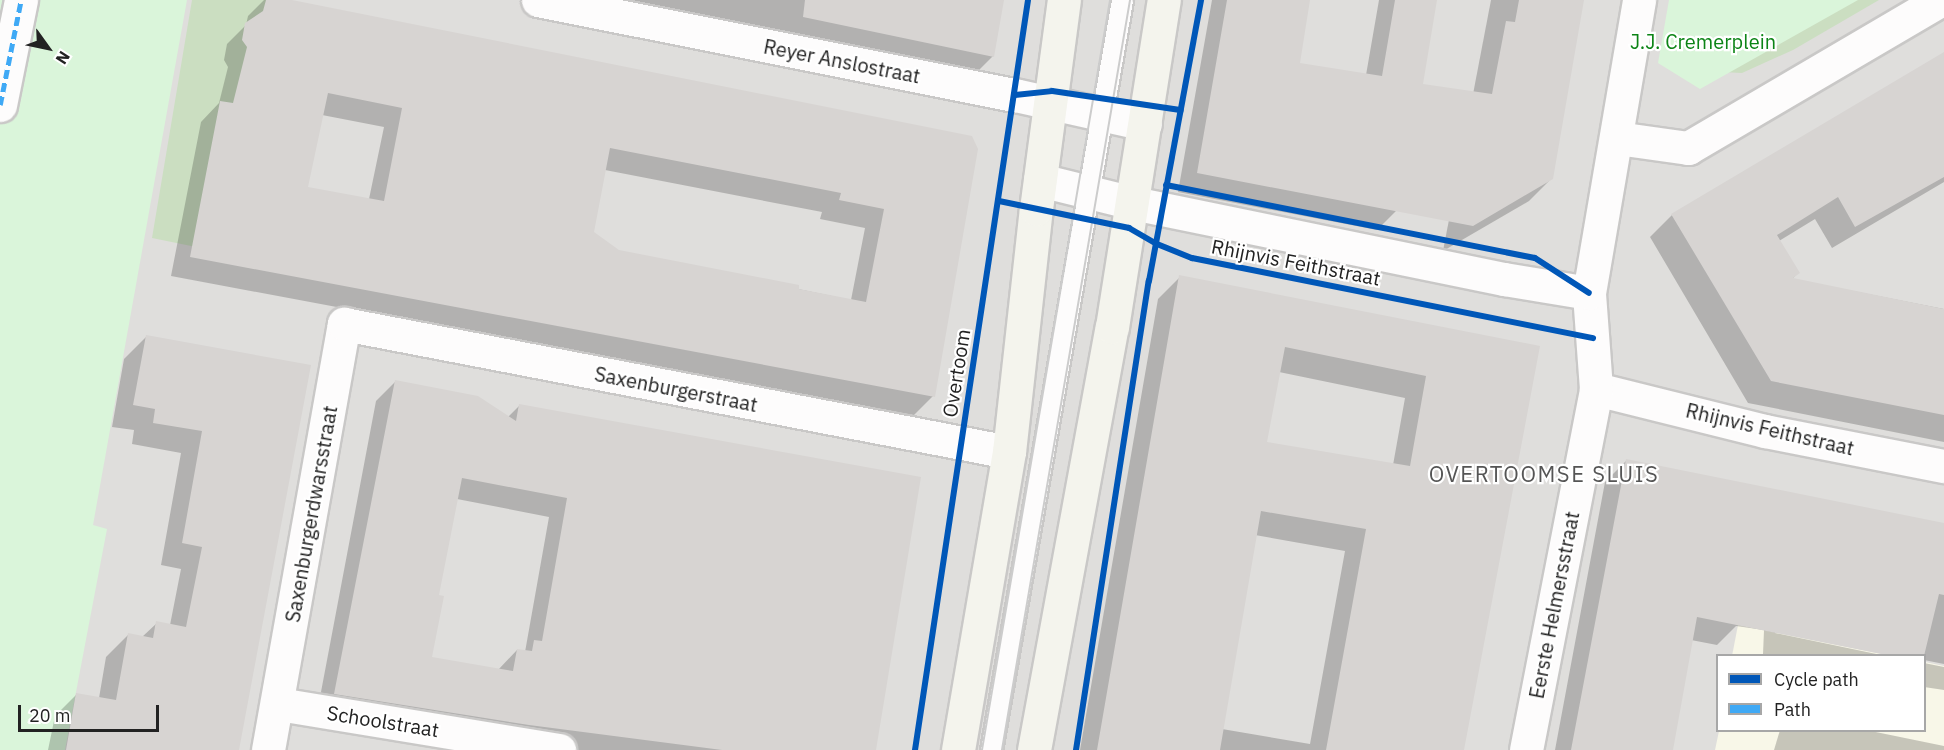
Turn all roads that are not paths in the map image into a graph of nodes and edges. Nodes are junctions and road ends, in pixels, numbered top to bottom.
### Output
1 (21, 0) edge
2 (538, 0) edge
3 (1064, 0) edge
4 (1122, 0) edge
5 (1164, 0) edge
6 (1639, 0) edge
7 (1940, 0) edge
8 (0, 105) edge
9 (1051, 105) junction
10 (1101, 115) junction
11 (1145, 124) junction
12 (1617, 138) junction
13 (1040, 180) junction
14 (1088, 191) junction
15 (1133, 203) junction
16 (1589, 292) junction
17 (344, 324) joint
18 (1596, 389) junction
19 (1009, 452) junction
20 (1944, 466) edge
21 (278, 704) junction
22 (268, 750) edge
23 (559, 750) edge
24 (958, 750) edge
25 (991, 750) edge
26 (1034, 750) edge
27 (1526, 750) edge

1 - 8 street
2 - 9 street, Reyer Anslostraat
3 - 9 main road
4 - 10 lane
5 - 11 main road
6 - 12 street
7 - 12 street
9 - 10 street, Reyer Anslostraat
9 - 13 main road
10 - 11 street, Reyer Anslostraat
10 - 14 lane
11 - 15 main road
12 - 16 street
13 - 14 street, Rhijnvis Feithstraat
13 - 19 main road
14 - 15 street, Rhijnvis Feithstraat
14 - 25 lane
15 - 16 street, Rhijnvis Feithstraat
15 - 26 main road
16 - 18 street
17 - 19 street, Saxenburgerstraat
17 - 21 street, Saxenburgerdwarsstraat
18 - 20 street, Rhijnvis Feithstraat
18 - 27 street, Eerste Helmersstraat
19 - 24 main road
21 - 22 street, Saxenburgerdwarsstraat
21 - 23 street, Schoolstraat

